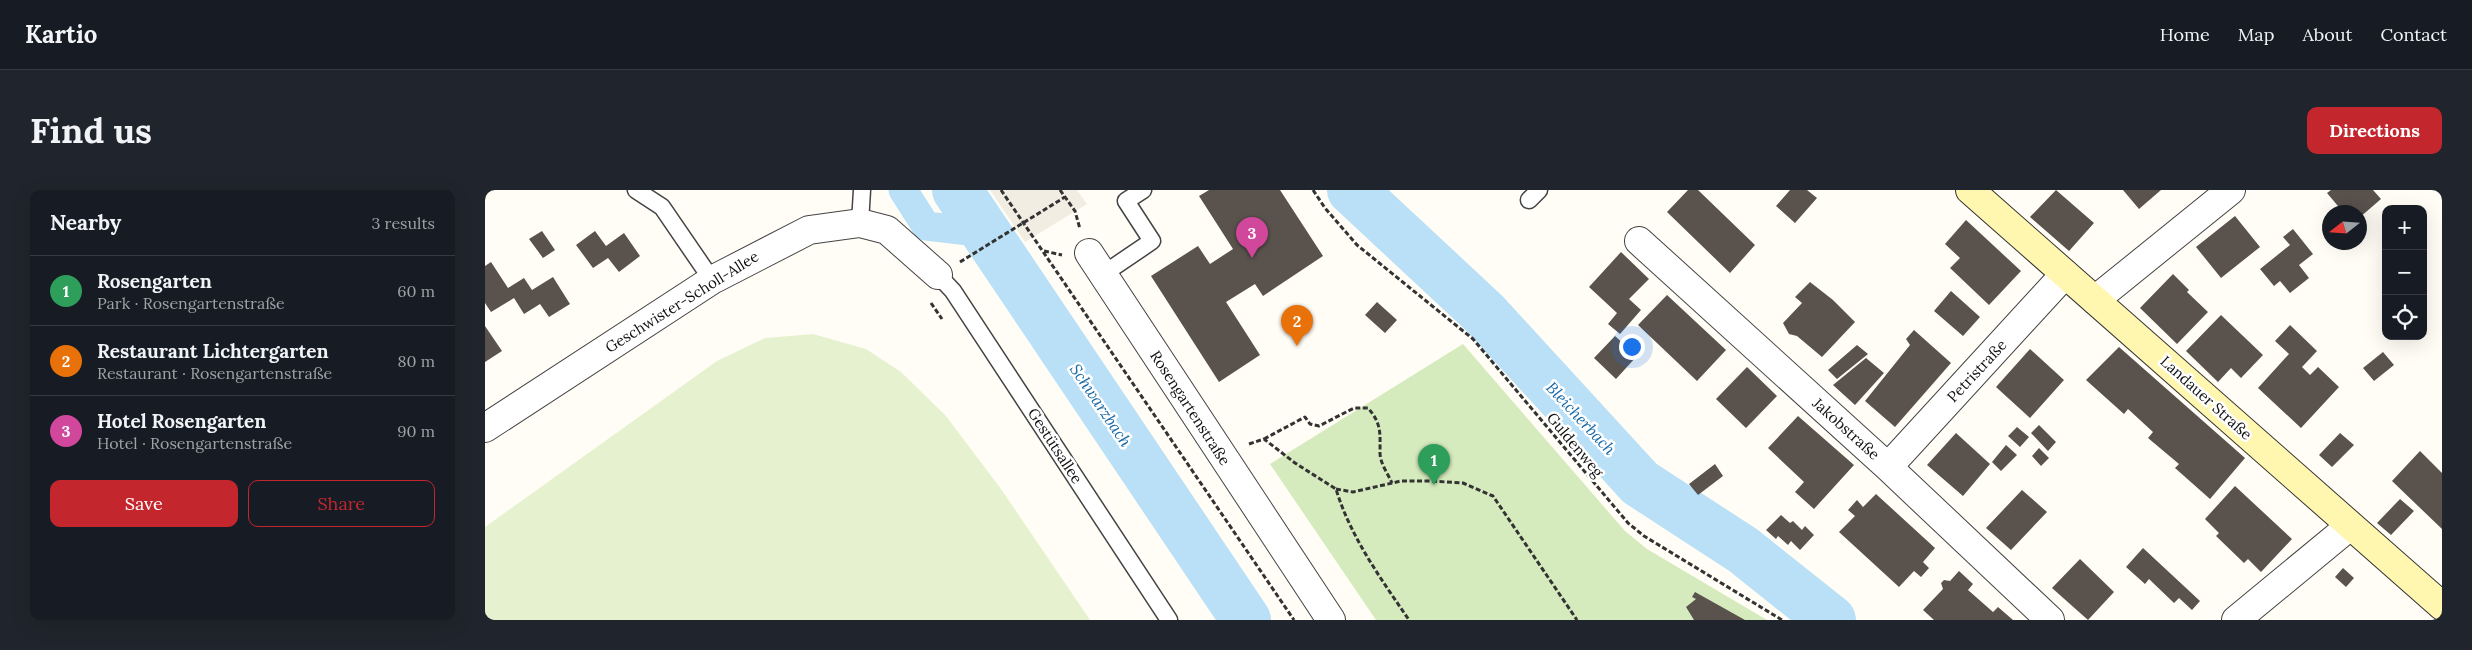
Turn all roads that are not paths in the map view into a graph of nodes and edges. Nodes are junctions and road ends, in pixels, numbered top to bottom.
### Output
1 (636, 190) edge
2 (862, 190) edge
3 (1143, 190) edge
4 (1970, 190) edge
5 (2231, 190) edge
6 (860, 223) junction
7 (1639, 241) dead end
8 (1095, 264) joint
9 (2065, 274) junction
10 (938, 275) joint
11 (712, 280) junction
12 (2095, 300) junction
13 (485, 428) edge
14 (1888, 467) junction
15 (2350, 526) junction
16 (2442, 606) edge
17 (1169, 620) edge
18 (1331, 620) edge
19 (2050, 620) edge
20 (2236, 620) edge

1 - 11 lane
2 - 6 lane
3 - 8 lane
4 - 9 main road, Landauer Straße
5 - 12 street
6 - 10 street, Geschwister-Scholl-Allee
6 - 11 street, Geschwister-Scholl-Allee
7 - 14 street, Jakobstraße
8 - 18 street, Rosengartenstraße
9 - 12 main road, Landauer Straße
9 - 14 street, Petristraße
10 - 17 lane, Gestütsallee
11 - 13 street, Geschwister-Scholl-Allee
12 - 15 main road, Landauer Straße
14 - 19 street, Jakobstraße
15 - 16 main road, Landauer Straße
15 - 20 street

